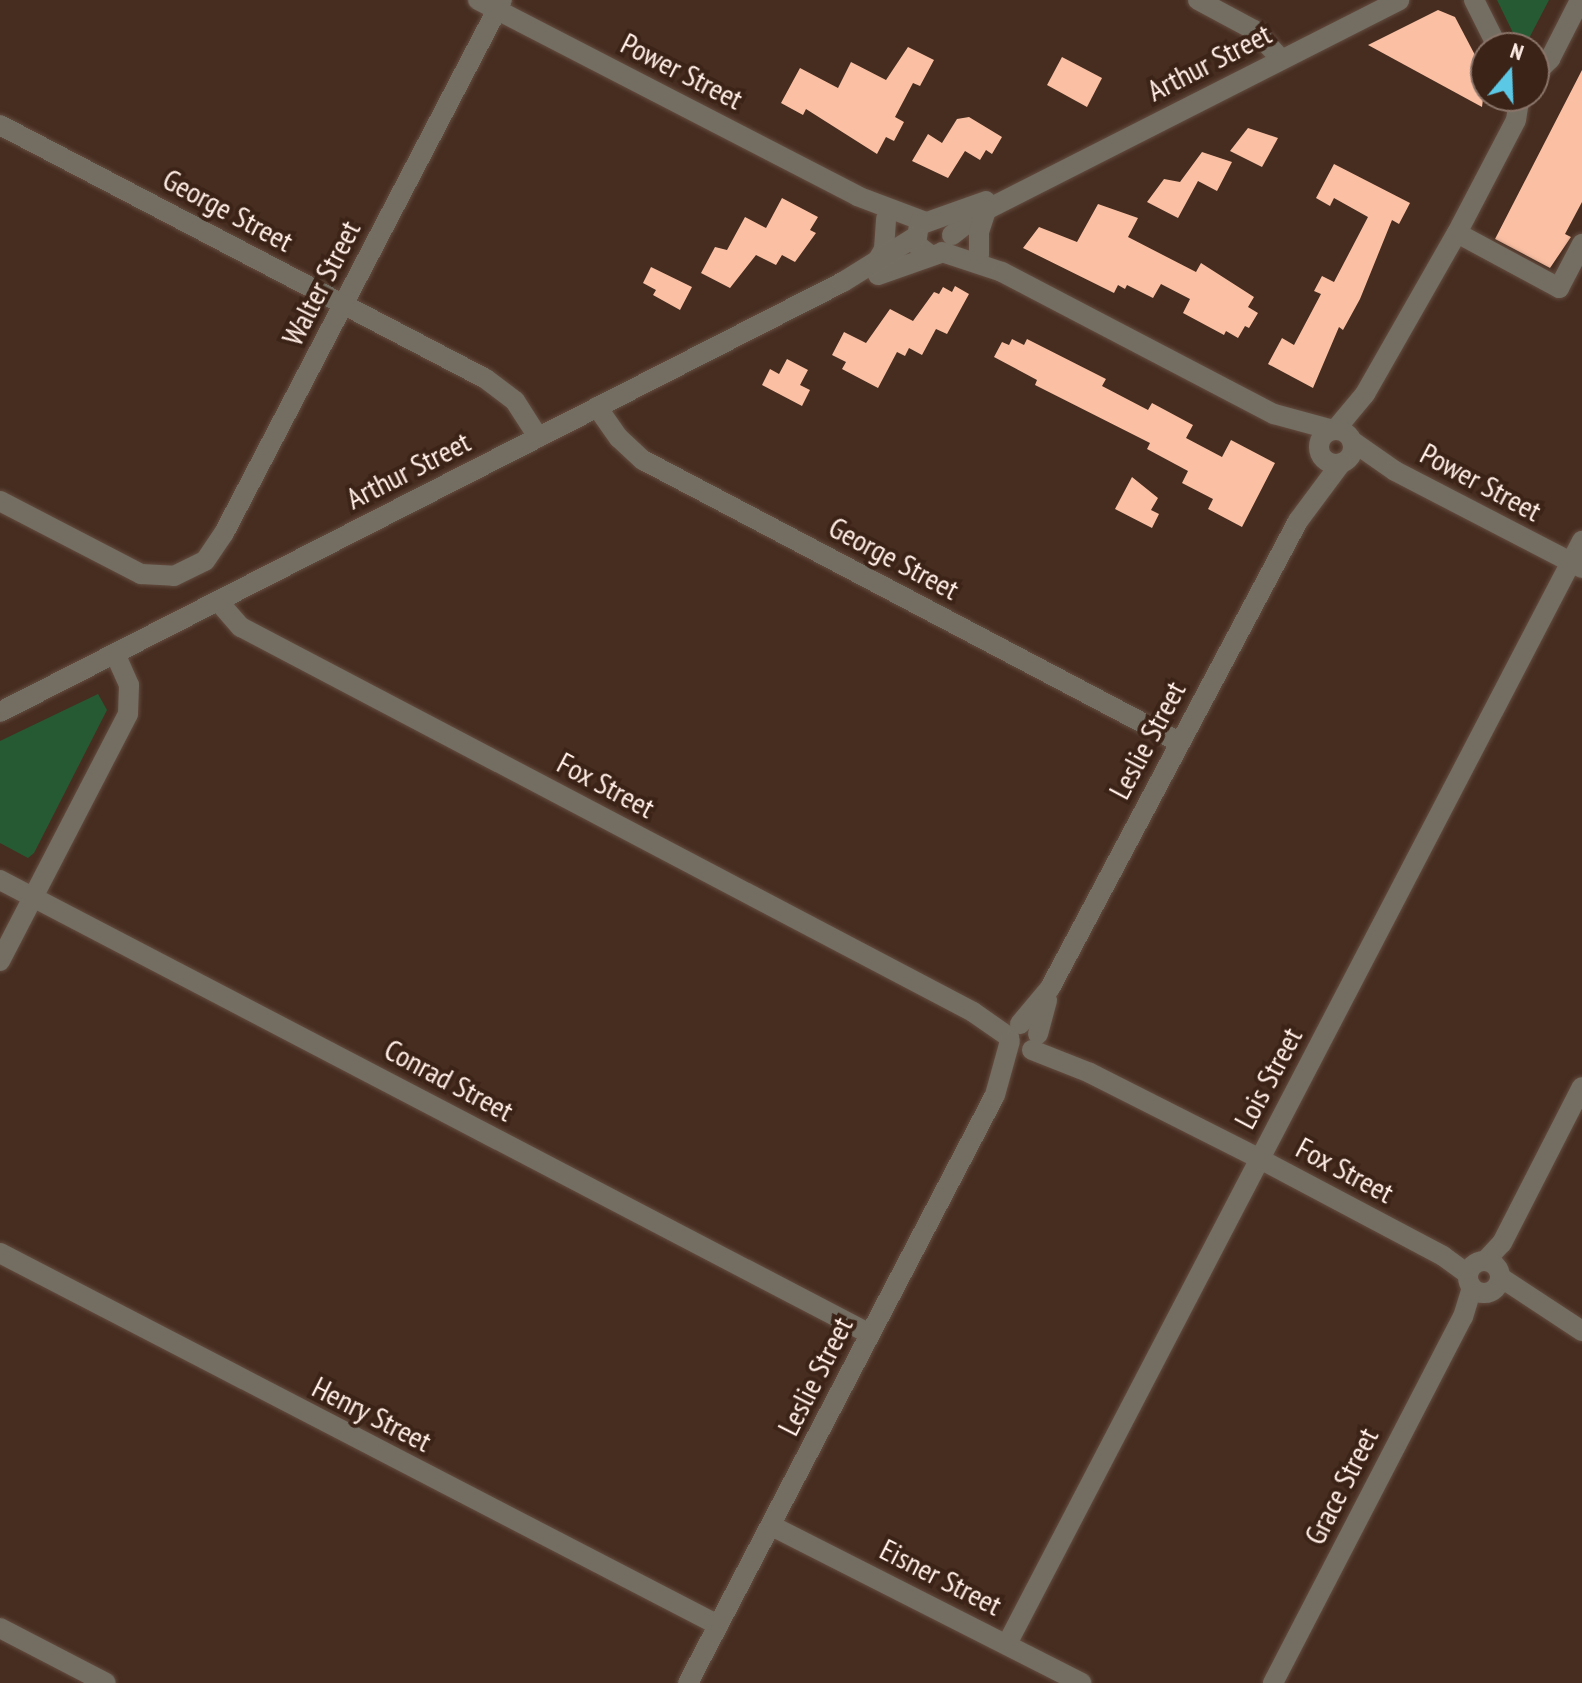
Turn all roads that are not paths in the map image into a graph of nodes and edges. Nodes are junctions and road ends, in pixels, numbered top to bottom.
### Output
1 (478, 0) edge
2 (1198, 0) edge
3 (1399, 0) edge
4 (1474, 0) edge
5 (1580, 0) edge
6 (500, 5) edge
7 (1576, 23) edge
8 (1490, 32) edge
9 (1281, 59) junction
10 (1550, 59) edge
11 (1517, 112) edge
12 (0, 125) edge
13 (1046, 179) junction
14 (857, 196) junction
15 (986, 210) junction
16 (886, 219) junction
17 (922, 228) junction
18 (1457, 233) junction
19 (1582, 244) edge
20 (944, 245) junction
21 (979, 255) junction
22 (876, 263) junction
23 (1002, 272) junction
24 (843, 282) junction
25 (344, 304) junction
26 (597, 407) junction
27 (1274, 414) junction
28 (1343, 435) junction
29 (538, 437) junction
30 (1320, 451) junction
31 (1342, 462) junction
32 (1395, 471) junction
33 (0, 501) edge
34 (1298, 521) junction
35 (1582, 541) edge
36 (1576, 565) edge
37 (218, 601) junction
38 (115, 654) junction
39 (0, 712) edge
40 (1179, 742) junction
41 (0, 880) edge
42 (34, 898) junction
43 (0, 961) edge
44 (1024, 1038) junction
45 (1582, 1087) edge
46 (1260, 1159) junction
47 (0, 1253) edge
48 (1484, 1277) junction
49 (1582, 1331) edge
50 (870, 1334) junction
51 (772, 1526) junction
52 (718, 1625) junction
53 (0, 1628) edge
54 (1007, 1644) junction
55 (106, 1683) edge
56 (688, 1683) edge
57 (1082, 1683) edge
58 (1273, 1683) edge

1 - 6 street, Power Street
2 - 9 street
3 - 9 street, Arthur Street
4 - 8 street
5 - 7 street
6 - 14 street, Power Street
6 - 25 street, Walter Street
7 - 10 street
9 - 13 street, Arthur Street
11 - 18 street
12 - 25 street, George Street
13 - 15 street, Arthur Street
13 - 17 street, Arthur Street
14 - 16 street, Power Street
14 - 17 street, Power Street
15 - 20 street, Arthur Street
15 - 21 street
16 - 17 street, Power Street
16 - 22 street
17 - 20 street
17 - 20 street
17 - 22 street, Arthur Street
18 - 19 street
18 - 28 street
20 - 21 street, Power Street
20 - 23 street, Power Street
20 - 24 street, Arthur Street
21 - 23 street, Power Street
22 - 24 street, Arthur Street
23 - 27 street, Power Street
24 - 26 street, Arthur Street
25 - 29 street, George Street
25 - 33 street, Walter Street
26 - 29 street, Arthur Street
26 - 40 street, George Street
27 - 28 street, Power Street
27 - 30 street, Power Street
28 - 30 street
28 - 31 street
28 - 32 street, Power Street
29 - 37 street, Arthur Street
30 - 31 street
30 - 34 street, Leslie Street
31 - 32 street, Power Street
31 - 34 street, Leslie Street
32 - 36 street, Power Street
34 - 40 street, Leslie Street
35 - 36 street, Lois Street
36 - 46 street, Lois Street
37 - 38 street, Arthur Street
37 - 44 street, Fox Street
38 - 39 street, Arthur Street
38 - 42 street
40 - 44 street, Leslie Street
41 - 42 street, Conrad Street
42 - 43 street
42 - 50 street, Conrad Street
44 - 46 street, Fox Street
44 - 50 street, Leslie Street
45 - 48 street, Grace Street
46 - 48 street, Fox Street
46 - 54 street, Lois Street
47 - 52 street, Henry Street
48 - 49 street, Fox Street
48 - 58 street, Grace Street
50 - 51 street, Leslie Street
51 - 52 street, Leslie Street
51 - 54 street, Eisner Street
52 - 56 street, Leslie Street
53 - 55 street
54 - 57 street, Eisner Street

